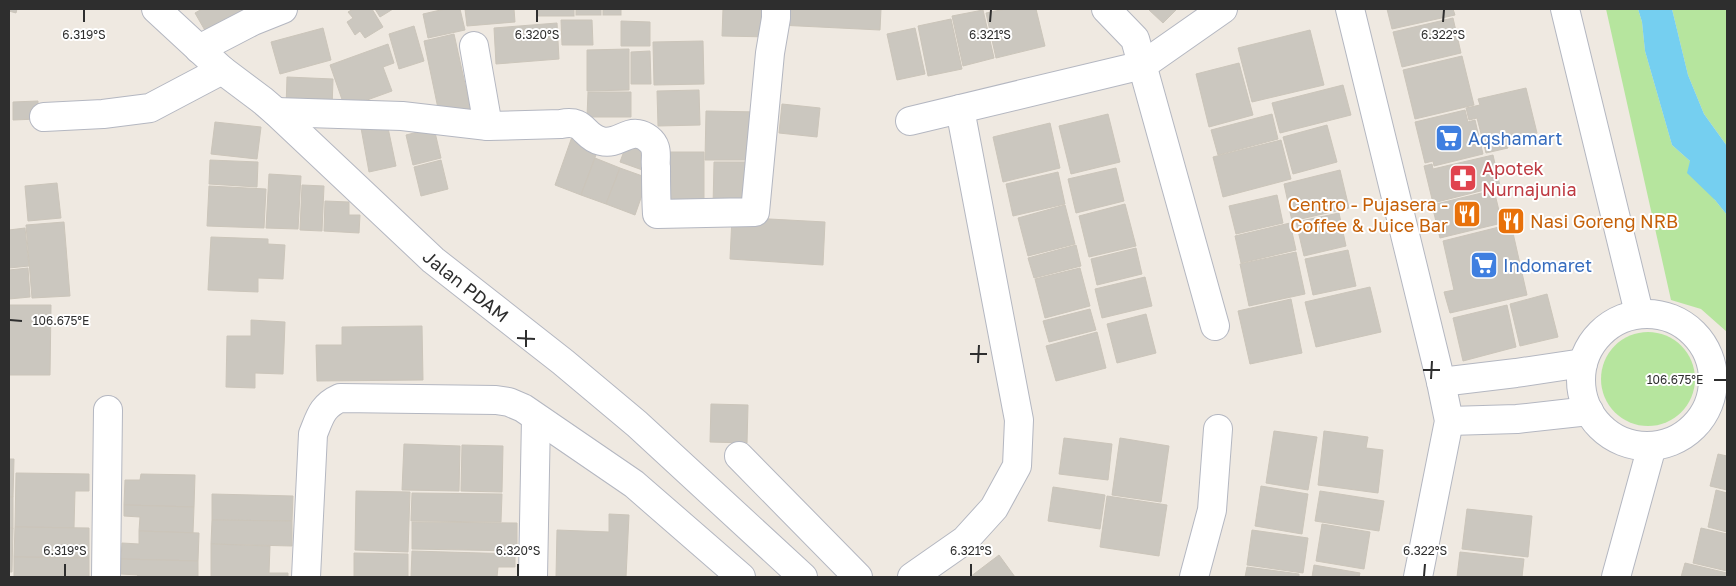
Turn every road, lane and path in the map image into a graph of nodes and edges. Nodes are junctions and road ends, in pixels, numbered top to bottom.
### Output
1 (156, 9) edge
2 (283, 9) edge
3 (776, 9) edge
4 (1106, 9) edge
5 (1223, 9) edge
6 (1350, 9) edge
7 (1565, 9) edge
8 (474, 46) dead end
9 (199, 49) junction
10 (1143, 65) junction
11 (222, 70) junction
12 (960, 110) junction
13 (276, 112) junction
14 (44, 117) dead end
15 (910, 121) dead end
16 (488, 126) junction
17 (1639, 313) junction
18 (1215, 326) dead end
19 (1583, 363) junction
20 (1720, 370) edge
21 (1441, 382) junction
22 (108, 410) dead end
23 (1589, 411) junction
24 (536, 418) junction
25 (1449, 421) junction
26 (1218, 429) dead end
27 (1652, 446) junction
28 (739, 456) dead end
29 (733, 574) edge
30 (106, 577) edge
31 (306, 577) edge
32 (533, 577) edge
33 (803, 577) edge
34 (858, 577) edge
35 (912, 577) edge
36 (1194, 577) edge
37 (1418, 577) edge
38 (1616, 577) edge

1 - 9 street, Jalan PDAM
2 - 9 street
3 - 16 street
4 - 10 street
5 - 10 street
6 - 21 street
7 - 17 street
8 - 16 street
9 - 11 street, Jalan PDAM
10 - 12 street
10 - 18 street
11 - 13 street, Jalan PDAM
11 - 14 street
12 - 15 street
12 - 35 street
13 - 16 street
13 - 33 street, Jalan PDAM
17 - 19 street
17 - 20 street
19 - 21 street
19 - 23 street
20 - 27 street
21 - 25 street
22 - 30 street
23 - 25 street
23 - 27 street
24 - 29 street
24 - 31 street
24 - 32 street
25 - 37 street
26 - 36 street
27 - 38 street
28 - 34 street

